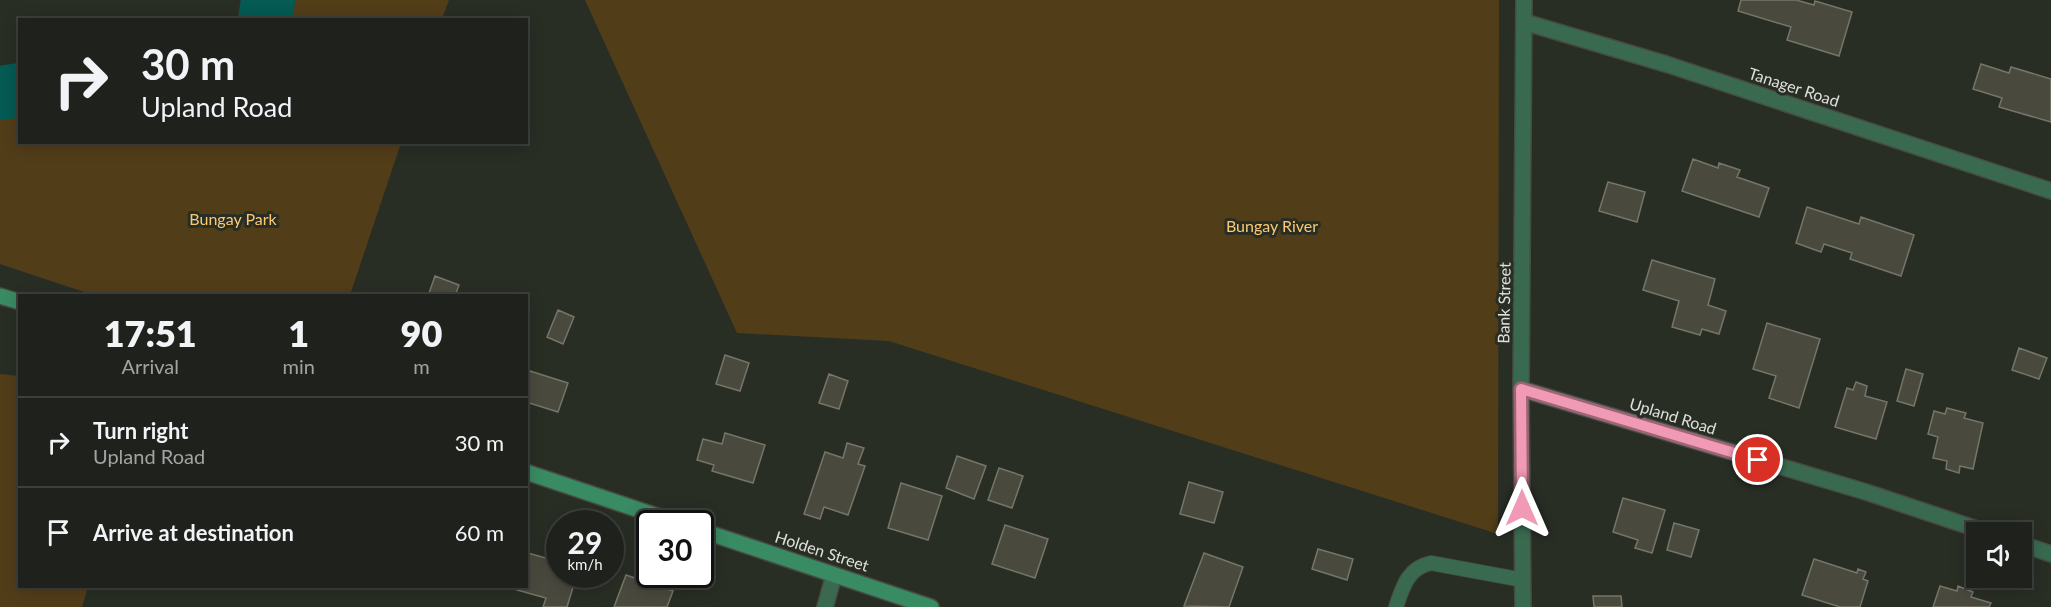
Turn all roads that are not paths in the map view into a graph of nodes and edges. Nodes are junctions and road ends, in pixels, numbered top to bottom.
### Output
1 (1524, 0) edge
2 (1524, 22) junction
3 (2051, 191) edge
4 (0, 296) edge
5 (18, 301) edge
6 (1521, 389) junction
7 (528, 473) edge
8 (639, 510) edge
9 (1966, 525) edge
10 (714, 535) edge
11 (2032, 547) edge
12 (2051, 554) edge
13 (834, 575) junction
14 (1522, 580) junction
15 (825, 607) edge
16 (931, 607) edge
17 (1396, 607) edge
18 (1523, 607) edge

1 - 2 street, Bank Street
2 - 3 street, Tanager Road
2 - 6 street, Bank Street
4 - 5 main road
6 - 9 street, Upland Road
6 - 14 street, Bank Street
7 - 8 main road
10 - 13 main road, Holden Street
11 - 12 street
13 - 15 street
13 - 16 main road, Holden Street
14 - 17 lane
14 - 18 street, Bank Street

